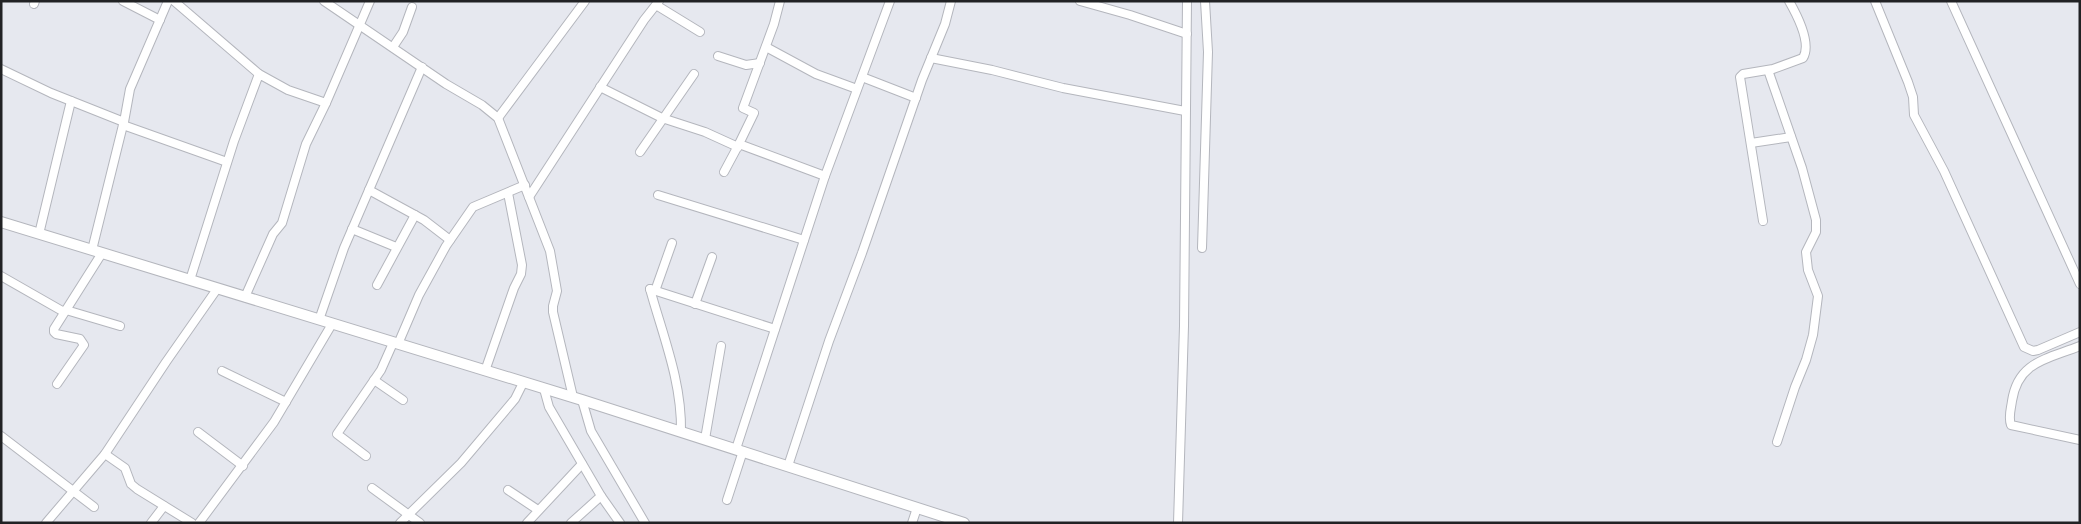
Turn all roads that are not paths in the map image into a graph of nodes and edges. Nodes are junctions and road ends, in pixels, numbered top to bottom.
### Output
1 (123, 1) edge
2 (168, 1) edge
3 (174, 1) edge
4 (324, 1) edge
5 (370, 1) edge
6 (585, 1) edge
7 (780, 1) edge
8 (890, 1) edge
9 (951, 1) edge
10 (1080, 1) edge
11 (1187, 1) edge
12 (1205, 1) edge
13 (1789, 1) edge
14 (1875, 1) edge
15 (1951, 1) edge
16 (658, 3) edge
17 (412, 7) dead end
18 (160, 20) junction
19 (360, 25) junction
20 (700, 32) dead end
21 (1186, 34) junction
22 (766, 47) junction
23 (393, 48) junction
24 (718, 56) dead end
25 (931, 58) junction
26 (760, 63) junction
27 (422, 67) junction
28 (1, 69) edge
29 (1768, 70) junction
30 (259, 74) junction
31 (694, 74) dead end
32 (862, 77) junction
33 (600, 87) junction
34 (857, 89) junction
35 (916, 98) junction
36 (71, 101) junction
37 (326, 103) junction
38 (1185, 111) junction
39 (498, 118) junction
40 (662, 118) junction
41 (124, 123) junction
42 (1791, 136) junction
43 (1751, 143) junction
44 (738, 146) junction
45 (640, 152) dead end
46 (227, 162) junction
47 (724, 172) dead end
48 (825, 176) junction
49 (523, 186) junction
50 (369, 190) junction
51 (510, 192) junction
52 (658, 194) dead end
53 (529, 197) junction
54 (415, 215) junction
55 (1763, 221) dead end
56 (1, 222) edge
57 (352, 229) junction
58 (39, 234) junction
59 (450, 240) junction
60 (804, 240) junction
61 (672, 243) dead end
62 (396, 247) junction
63 (1202, 248) dead end
64 (97, 252) junction
65 (712, 257) dead end
66 (1, 276) edge
67 (190, 280) junction
68 (2080, 284) edge
69 (377, 285) dead end
70 (218, 289) junction
71 (655, 291) junction
72 (245, 297) junction
73 (695, 304) junction
74 (65, 311) junction
75 (319, 320) junction
76 (332, 324) junction
77 (120, 326) dead end
78 (775, 329) junction
79 (2080, 332) edge
80 (395, 343) junction
81 (721, 346) dead end
82 (2080, 346) edge
83 (222, 371) dead end
84 (485, 371) junction
85 (374, 380) junction
86 (523, 383) junction
87 (57, 384) dead end
88 (544, 389) junction
89 (578, 399) junction
90 (403, 400) dead end
91 (286, 402) junction
92 (198, 432) dead end
93 (681, 432) junction
94 (1, 436) edge
95 (705, 439) junction
96 (2080, 440) edge
97 (1777, 442) dead end
98 (739, 450) junction
99 (105, 454) junction
100 (366, 456) dead end
101 (582, 464) junction
102 (243, 466) junction
103 (788, 466) junction
104 (372, 488) dead end
105 (508, 490) dead end
106 (73, 492) junction
107 (601, 496) junction
108 (727, 500) dead end
109 (164, 506) junction
110 (94, 507) dead end
111 (917, 508) junction
112 (538, 510) junction
113 (408, 515) junction
114 (201, 520) edge
115 (46, 523) edge
116 (151, 523) edge
117 (192, 523) edge
118 (210, 523) edge
119 (400, 523) edge
120 (420, 523) edge
121 (527, 523) edge
122 (571, 523) edge
123 (620, 523) edge
124 (645, 523) edge
125 (912, 523) edge
126 (964, 523) edge
127 (1178, 523) edge

1 - 18 street
2 - 18 street
3 - 30 street
4 - 19 street
5 - 19 street
6 - 39 street
7 - 22 street
8 - 32 street
9 - 25 street
10 - 21 street
11 - 21 street
12 - 63 street
13 - 29 street
14 - 79 street
15 - 68 street
16 - 20 street
16 - 33 street
17 - 23 street
18 - 41 street
19 - 23 street
19 - 37 street
21 - 38 street
22 - 26 street
22 - 34 street
23 - 27 street
24 - 26 street
25 - 35 street
25 - 38 street
26 - 44 street
27 - 39 street
27 - 50 street
28 - 36 street
29 - 42 street
29 - 43 street
30 - 37 street
30 - 46 street
31 - 40 street
32 - 34 street
32 - 35 street
33 - 40 street
33 - 53 street
34 - 48 street
35 - 103 street
36 - 41 street
36 - 58 street
37 - 72 street
38 - 127 street
39 - 49 street
40 - 44 street
40 - 45 street
41 - 46 street
41 - 64 street
42 - 43 street
42 - 97 street
43 - 55 street
44 - 47 street
44 - 48 street
46 - 67 street
48 - 60 street
49 - 51 street
49 - 53 street
50 - 54 street
50 - 57 street
51 - 59 street
51 - 84 street
52 - 60 street
53 - 89 street
54 - 59 street
54 - 62 street
56 - 58 main road
57 - 62 street
57 - 75 street
58 - 64 main road
59 - 80 street
60 - 78 street
61 - 71 street
62 - 69 street
64 - 67 main road
64 - 74 street
65 - 73 street
66 - 74 street
67 - 70 main road
70 - 72 main road
70 - 99 street
71 - 73 street
71 - 93 street
72 - 75 main road
73 - 78 street
74 - 77 street
74 - 87 street
75 - 76 main road
76 - 80 main road
76 - 91 street
78 - 98 street
80 - 84 main road
80 - 85 street
81 - 95 street
82 - 96 street
83 - 91 street
84 - 86 main road
85 - 90 street
85 - 100 street
86 - 88 main road
86 - 113 street
88 - 89 main road
88 - 101 street
89 - 93 main road
89 - 124 street
91 - 102 street
92 - 102 street
93 - 95 main road
94 - 106 street
95 - 98 main road
98 - 103 main road
98 - 108 street
99 - 106 street
99 - 109 street
101 - 107 street
101 - 112 street
102 - 114 street
103 - 111 main road
104 - 113 street
105 - 112 street
106 - 110 street
106 - 115 street
107 - 122 street
107 - 123 street
109 - 116 street
109 - 117 street
111 - 125 street
111 - 126 main road
112 - 121 street
113 - 119 street
113 - 120 street
114 - 118 street

